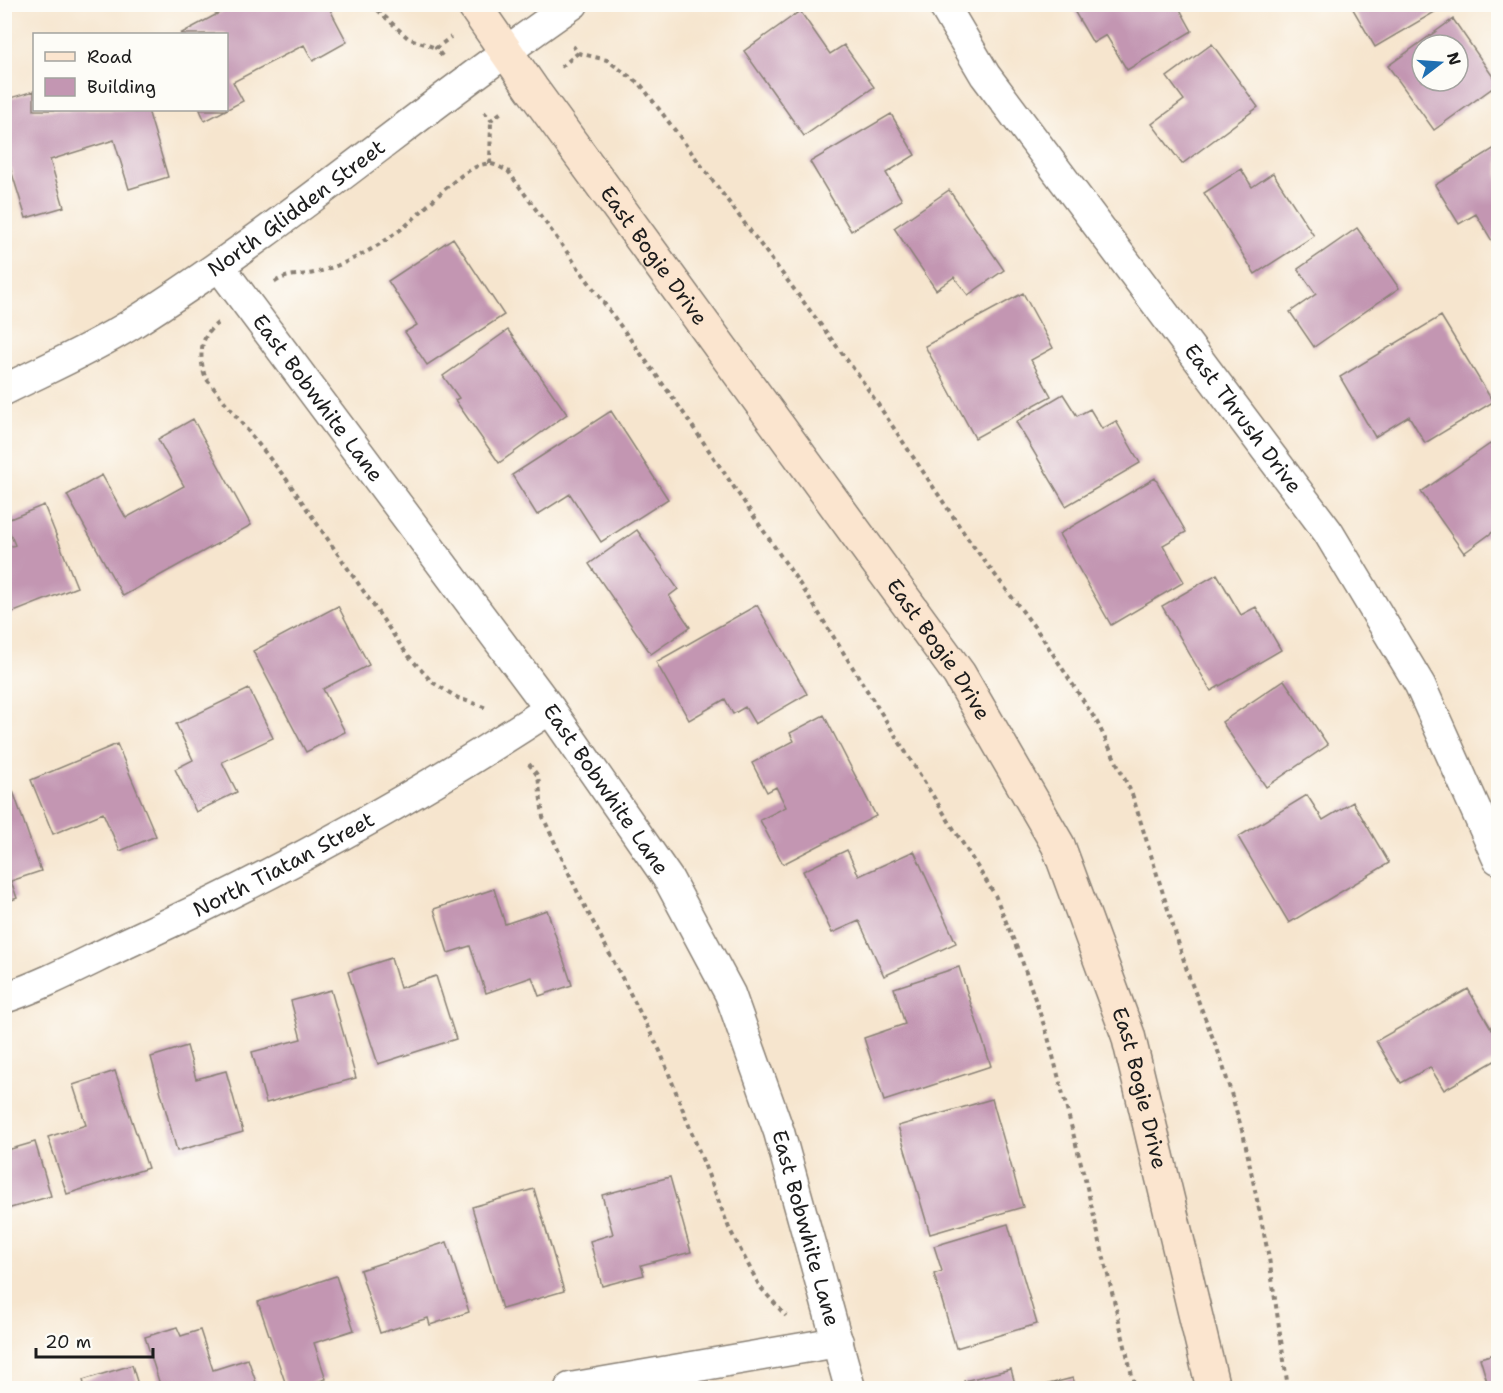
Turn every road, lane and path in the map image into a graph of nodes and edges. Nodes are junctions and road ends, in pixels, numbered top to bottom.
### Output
1 (371, 4) edge
2 (473, 4) edge
3 (573, 4) edge
4 (943, 4) edge
5 (436, 48) dead end
6 (506, 52) junction
7 (578, 53) dead end
8 (490, 120) dead end
9 (490, 164) junction
10 (219, 266) junction
11 (284, 276) dead end
12 (208, 330) dead end
13 (4, 390) edge
14 (458, 698) dead end
15 (550, 709) junction
16 (538, 798) dead end
17 (1498, 859) edge
18 (4, 998) edge
19 (760, 1287) dead end
20 (838, 1342) junction
21 (570, 1389) edge
22 (850, 1389) edge
23 (1135, 1389) edge
24 (1213, 1389) edge
25 (1288, 1389) edge

1 - 5 path
2 - 6 street, East Bogie Drive
3 - 6 street, North Glidden Street
4 - 17 street, East Thrush Drive
6 - 10 street, North Glidden Street
6 - 24 street, East Bogie Drive
7 - 25 path
8 - 9 path
9 - 11 path
9 - 23 path
10 - 13 street, North Glidden Street
10 - 15 street, East Bobwhite Lane
12 - 14 path
15 - 18 street, North Tiatan Street
15 - 20 street, East Bobwhite Lane
16 - 19 path
20 - 21 street
20 - 22 street, East Bobwhite Lane

